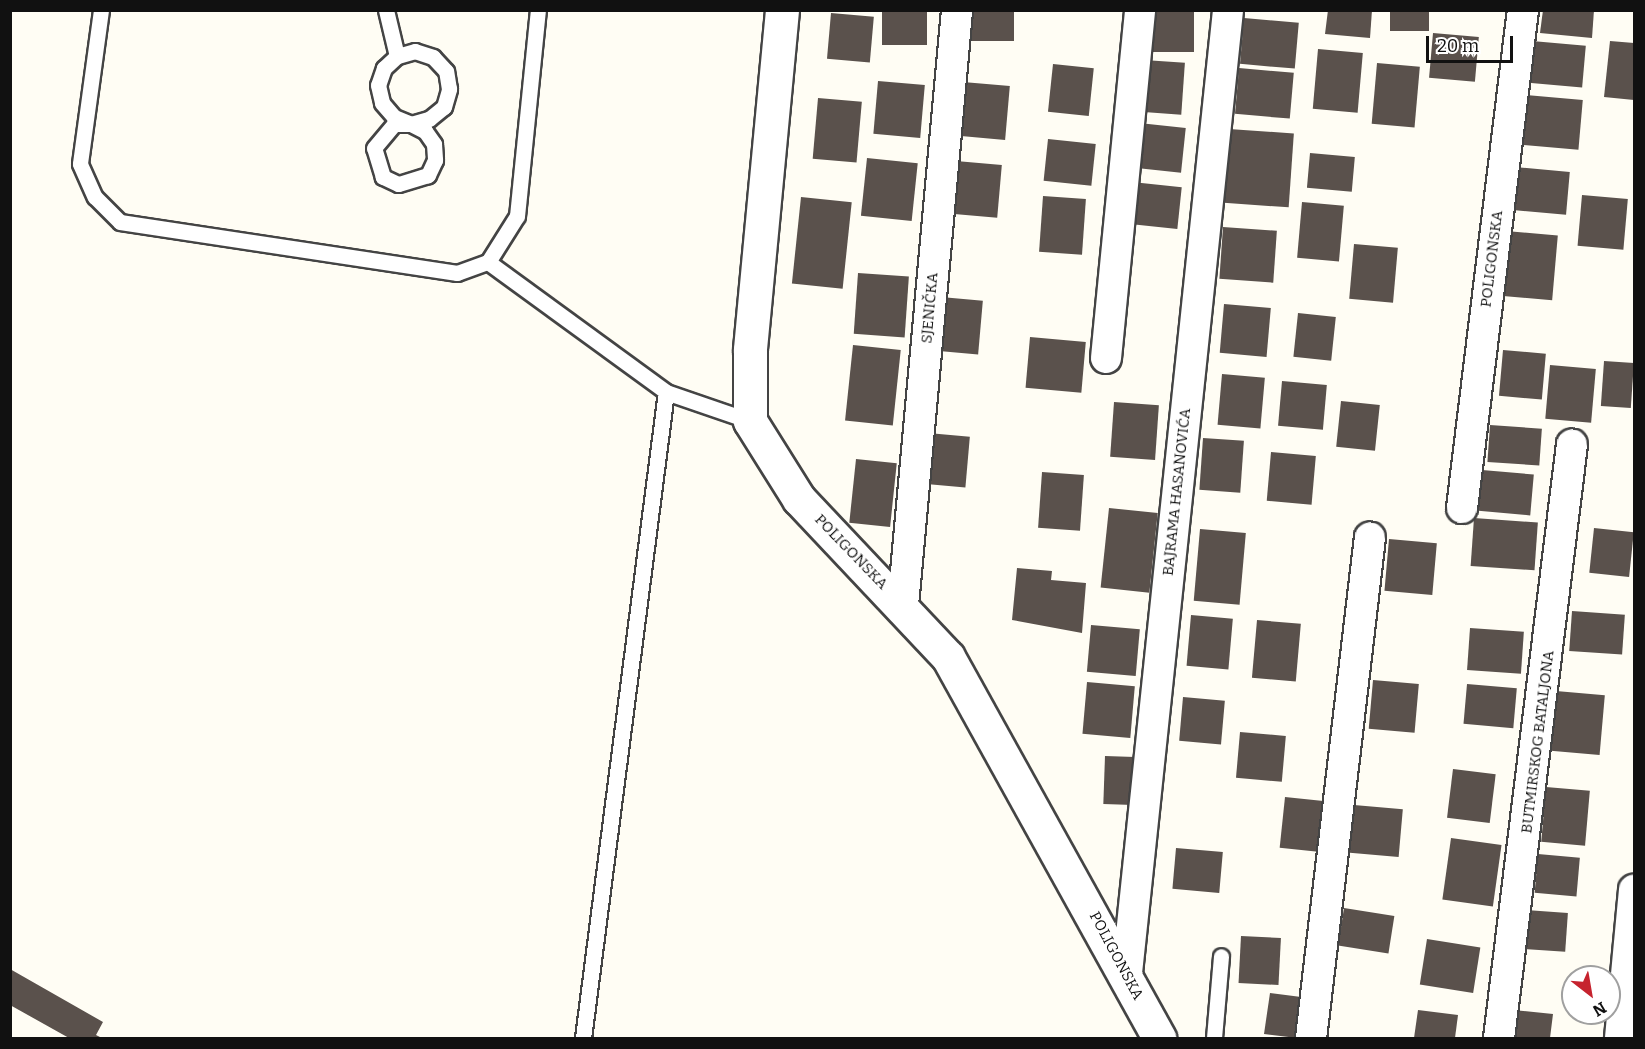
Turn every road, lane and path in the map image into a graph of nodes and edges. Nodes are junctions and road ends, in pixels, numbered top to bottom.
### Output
1 (101, 10) edge
2 (386, 10) edge
3 (538, 10) edge
4 (782, 10) edge
5 (957, 10) edge
6 (1140, 10) edge
7 (1228, 10) edge
8 (1523, 10) edge
9 (397, 56) junction
10 (411, 124) junction
11 (488, 262) junction
12 (1106, 358) dead end
13 (666, 392) junction
14 (750, 421) junction
15 (1572, 444) dead end
16 (1462, 508) dead end
17 (1370, 537) dead end
18 (903, 605) junction
19 (1635, 890) edge
20 (1221, 956) dead end
21 (1126, 973) junction
22 (583, 1038) edge
23 (1159, 1038) edge
24 (1214, 1038) edge
25 (1311, 1038) edge
26 (1499, 1038) edge
27 (1620, 1038) edge

1 - 11 lane
2 - 9 lane
3 - 11 lane
4 - 14 street
5 - 18 street, SJENIČKA
6 - 12 street
7 - 21 street, BAJRAMA HASANOVIĆA
8 - 16 street, POLIGONSKA
9 - 10 lane
9 - 10 lane
10 - 10 lane
11 - 13 lane
13 - 14 lane
13 - 22 lane
14 - 18 street, POLIGONSKA
15 - 26 street, BUTMIRSKOG BATALJONA
17 - 25 street
18 - 21 street, POLIGONSKA
19 - 27 street
20 - 24 lane
21 - 23 street, POLIGONSKA

